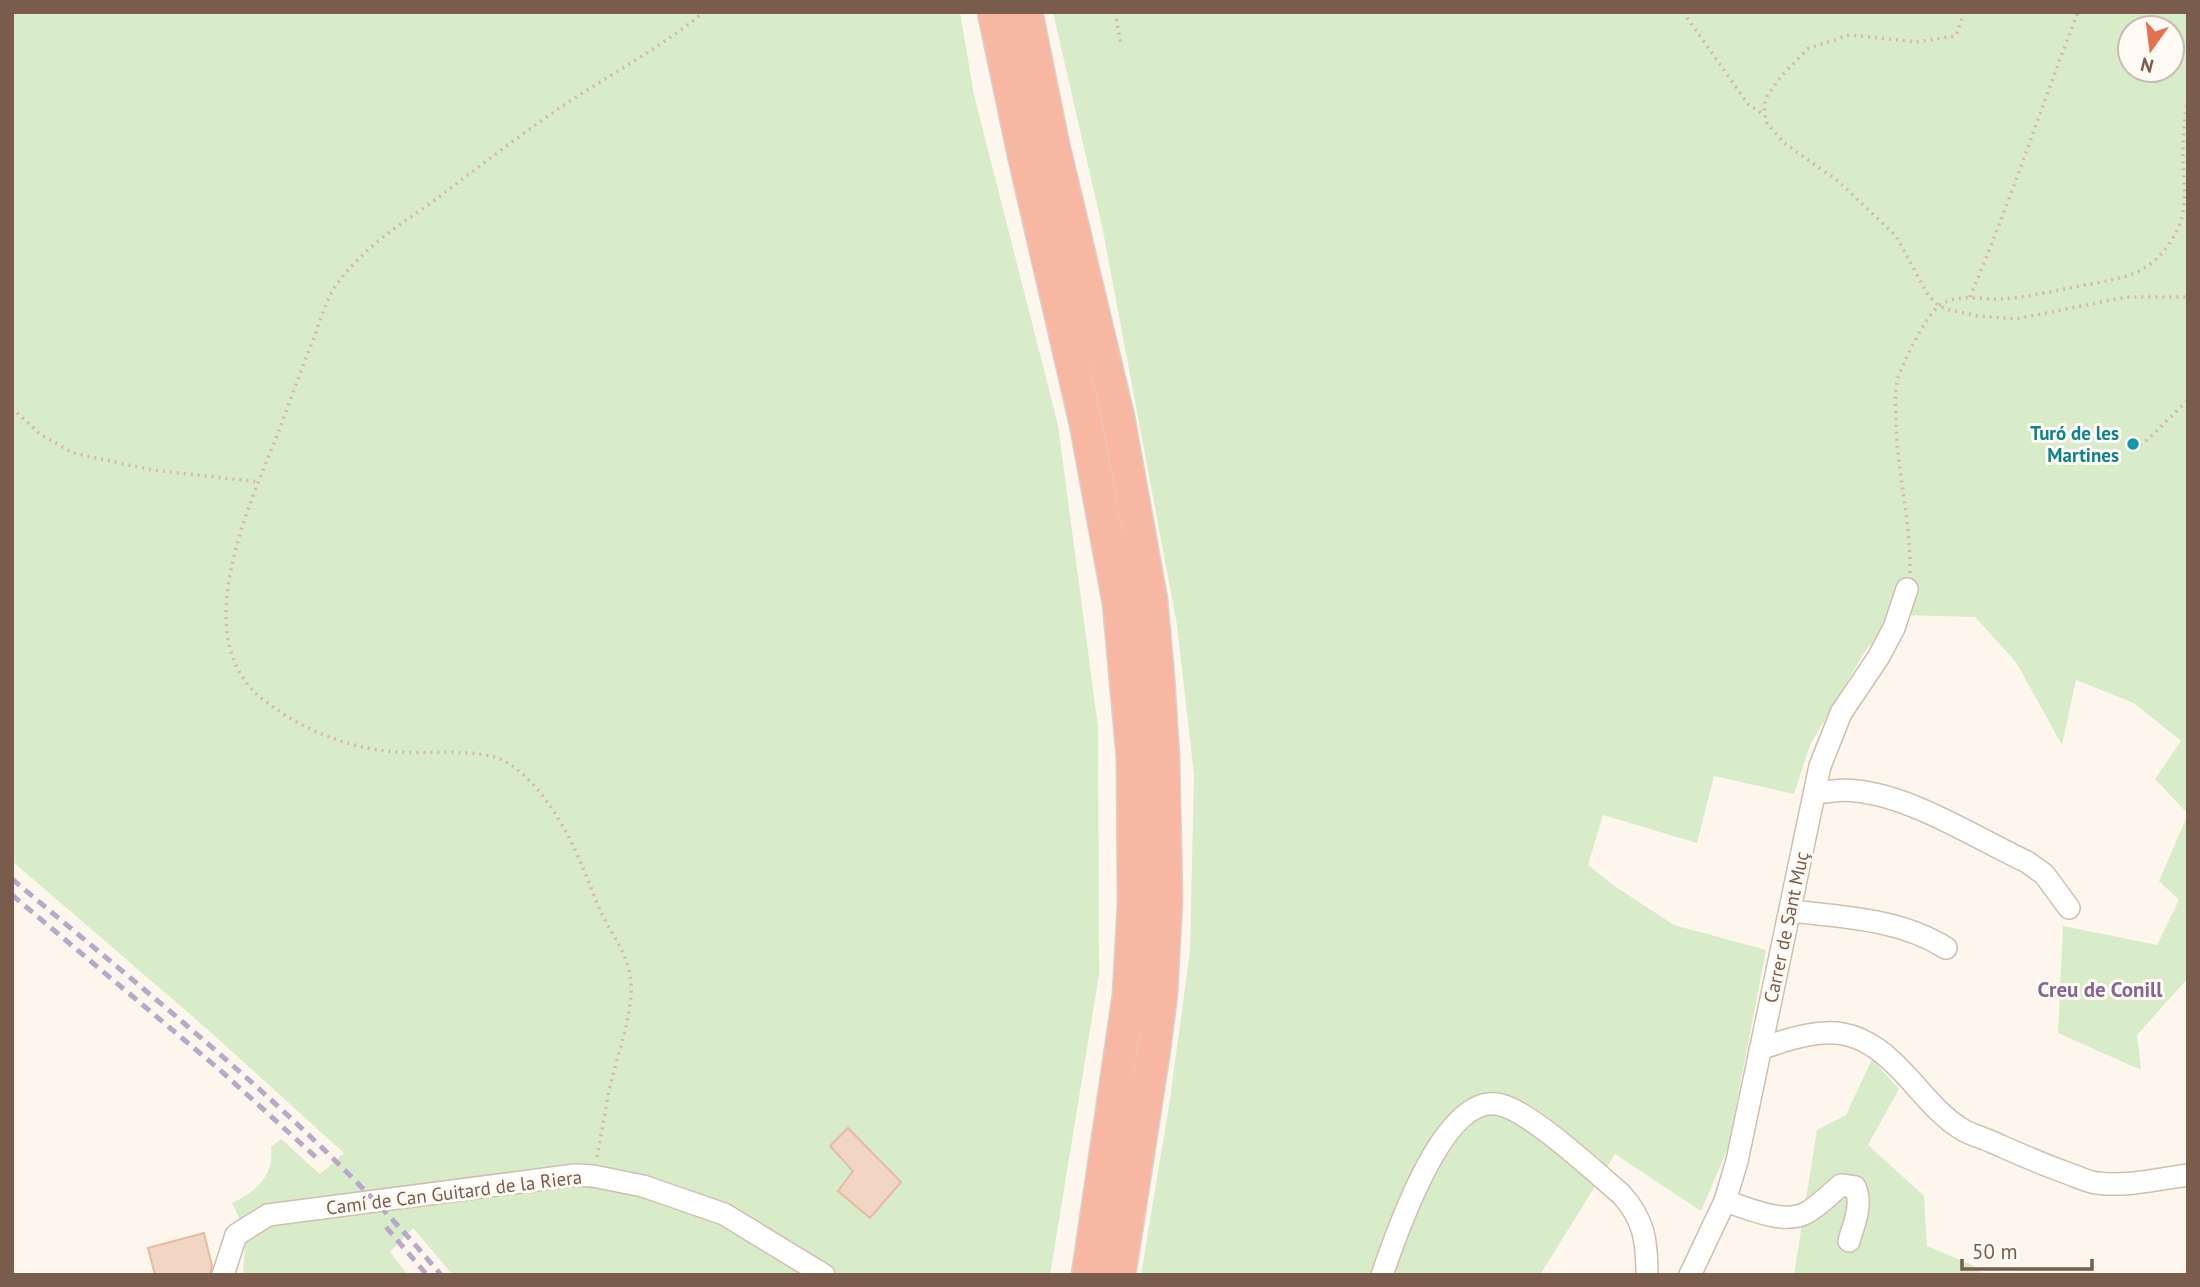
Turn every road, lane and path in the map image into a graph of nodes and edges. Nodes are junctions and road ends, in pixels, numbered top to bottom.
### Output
1 (704, 12) edge
2 (994, 12) edge
3 (1026, 12) edge
4 (1115, 12) edge
5 (1683, 12) edge
6 (1964, 12) edge
7 (2078, 12) edge
8 (1121, 45) dead end
9 (2188, 95) edge
10 (1764, 115) junction
11 (1970, 297) junction
12 (2188, 297) edge
13 (1939, 306) junction
14 (2188, 400) edge
15 (12, 408) edge
16 (2134, 449) dead end
17 (259, 482) junction
18 (1908, 589) joint
19 (1814, 794) junction
20 (2069, 908) dead end
21 (1791, 911) junction
22 (1946, 948) dead end
23 (1760, 1049) junction
24 (2188, 1175) edge
25 (593, 1176) junction
26 (1725, 1201) junction
27 (1849, 1241) dead end
28 (223, 1275) edge
29 (824, 1275) edge
30 (1088, 1275) edge
31 (1119, 1275) edge
32 (1382, 1275) edge
33 (1647, 1275) edge
34 (1690, 1275) edge

1 - 17 path
2 - 30 highway
3 - 31 highway
4 - 8 path
5 - 10 path
6 - 10 path
7 - 11 path
9 - 11 path
10 - 13 path
11 - 13 path
12 - 13 path
13 - 18 path
14 - 16 path
15 - 17 path
17 - 25 path
18 - 19 street, Carrer de Sant Muç
19 - 20 street
19 - 21 street, Carrer de Sant Muç
21 - 22 street
21 - 23 street, Carrer de Sant Muç
23 - 24 street
23 - 26 street, Carrer de Sant Muç
25 - 28 street, Camí de Can Guitard de la Riera
25 - 29 street, Camí de Can Guitard de la Riera
26 - 27 street
26 - 34 street, Carrer de Sant Muç
32 - 33 street

